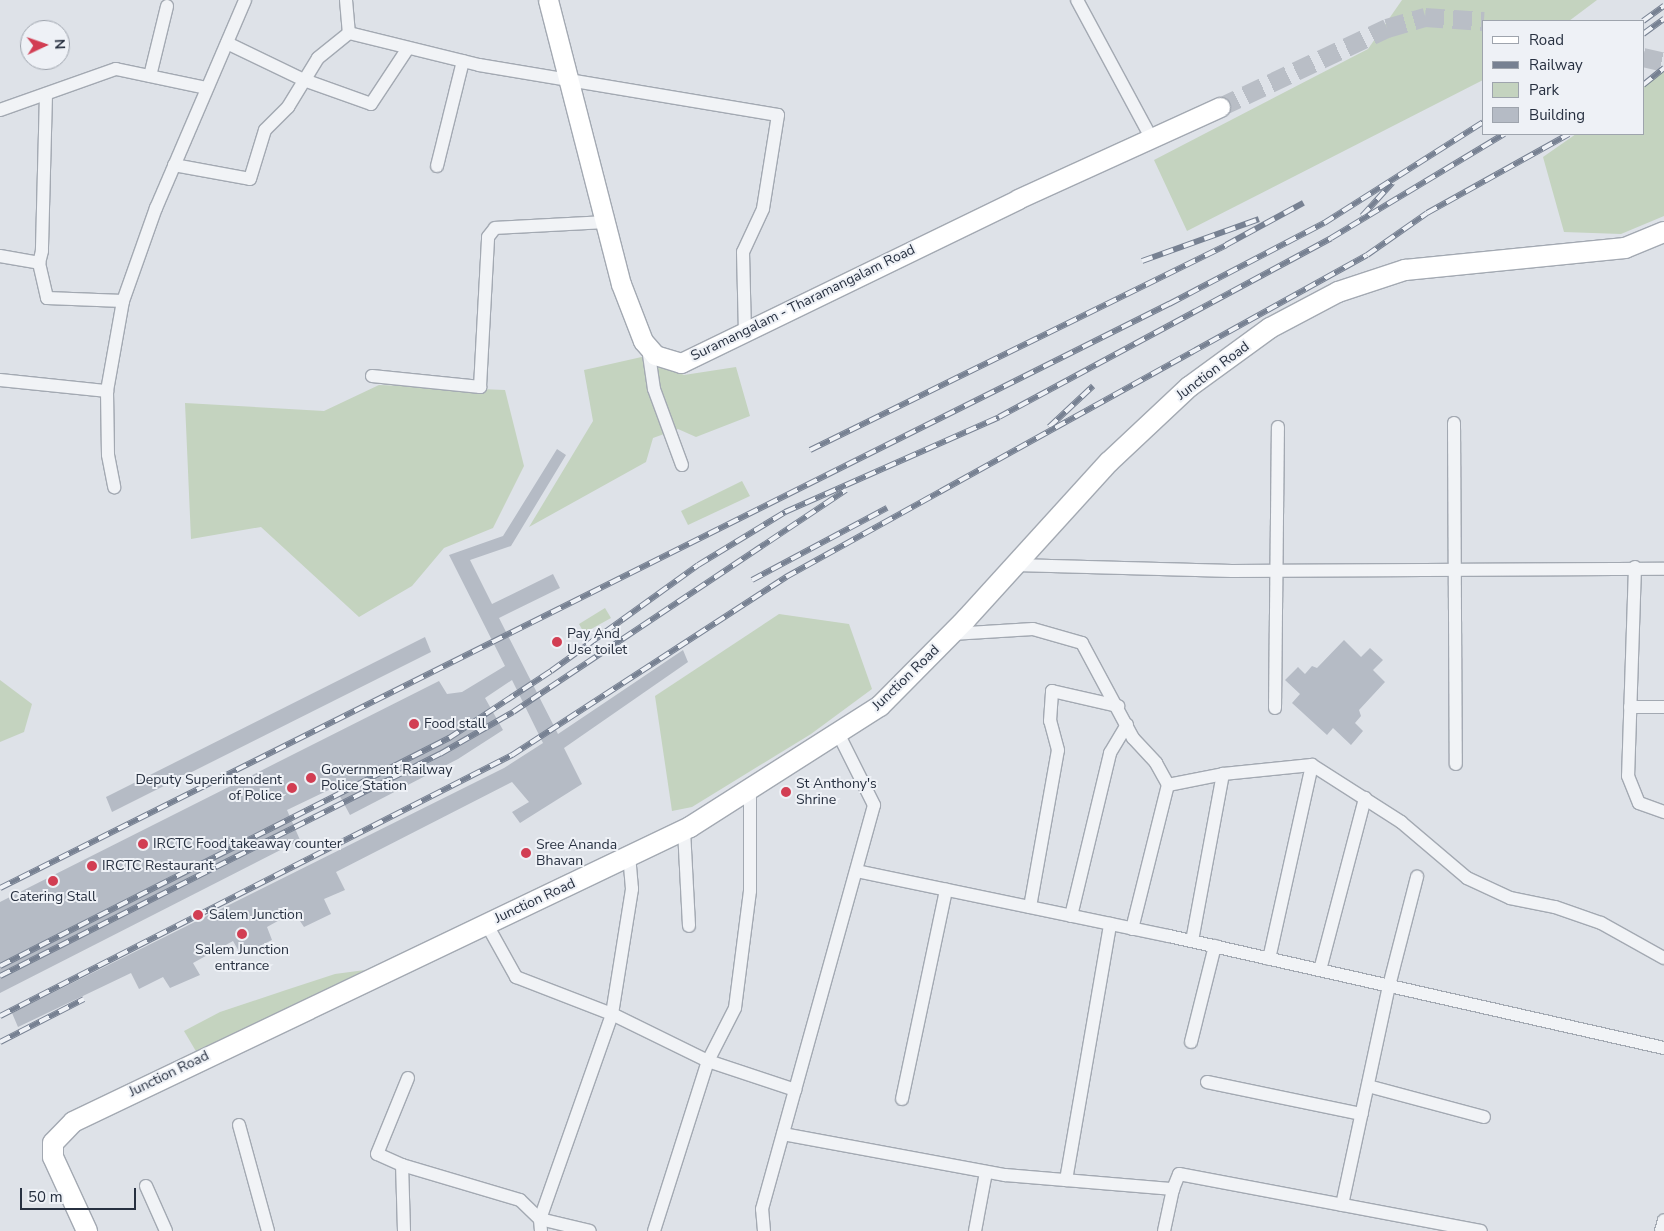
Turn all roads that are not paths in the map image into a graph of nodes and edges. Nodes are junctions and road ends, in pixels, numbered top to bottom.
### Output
1 (245, 0) edge
2 (346, 0) edge
3 (548, 0) edge
4 (1077, 0) edge
5 (167, 6) dead end
6 (349, 33) junction
7 (227, 43) junction
8 (408, 48) junction
9 (463, 61) junction
10 (150, 76) junction
11 (304, 80) junction
12 (568, 80) junction
13 (207, 88) junction
14 (46, 94) junction
15 (1220, 107) tunnel mouth
16 (0, 110) edge
17 (1152, 139) junction
18 (174, 165) junction
19 (437, 166) dead end
20 (605, 222) junction
21 (1664, 232) edge
22 (0, 256) edge
23 (38, 262) junction
24 (123, 302) junction
25 (745, 332) junction
26 (648, 348) junction
27 (372, 376) dead end
28 (0, 380) edge
29 (107, 391) junction
30 (1454, 424) dead end
31 (1278, 427) dead end
32 (682, 465) dead end
33 (114, 487) dead end
34 (1015, 565) junction
35 (1635, 567) junction
36 (1456, 569) junction
37 (1664, 569) edge
38 (1275, 571) junction
39 (952, 634) junction
40 (1118, 706) junction
41 (1630, 707) junction
42 (1664, 707) edge
43 (1275, 708) dead end
44 (1127, 726) junction
45 (838, 733) junction
46 (1456, 764) dead end
47 (1312, 766) junction
48 (1223, 774) junction
49 (1168, 785) junction
50 (750, 788) junction
51 (1365, 798) junction
52 (1664, 812) edge
53 (684, 830) junction
54 (629, 856) junction
55 (857, 871) junction
56 (1417, 877) dead end
57 (946, 890) junction
58 (1030, 907) junction
59 (1071, 916) junction
60 (486, 924) junction
61 (1110, 924) junction
62 (689, 926) dead end
63 (1132, 929) junction
64 (1192, 941) junction
65 (1215, 946) junction
66 (1664, 958) edge
67 (1269, 959) junction
68 (1320, 970) junction
69 (1389, 986) junction
70 (612, 1014) junction
71 (1191, 1042) dead end
72 (1664, 1048) edge
73 (708, 1061) junction
74 (408, 1078) dead end
75 (1207, 1082) dead end
76 (1368, 1086) junction
77 (795, 1090) junction
78 (902, 1099) dead end
79 (1362, 1114) junction
80 (1484, 1116) dead end
81 (239, 1125) dead end
82 (783, 1134) junction
83 (402, 1165) junction
84 (986, 1172) junction
85 (1066, 1180) junction
86 (146, 1186) dead end
87 (1173, 1188) junction
88 (1342, 1205) junction
89 (1664, 1220) edge
90 (540, 1225) edge
91 (87, 1231) edge
92 (166, 1231) edge
93 (268, 1231) edge
94 (404, 1231) edge
95 (590, 1231) edge
96 (654, 1231) edge
97 (764, 1231) edge
98 (975, 1231) edge
99 (1164, 1231) edge
100 (1481, 1231) edge
101 (1661, 1231) edge

1 - 7 street
2 - 6 street
3 - 12 main road
4 - 17 street
5 - 10 street
6 - 8 street
6 - 11 street
7 - 11 street
7 - 13 street
8 - 9 street
8 - 11 street
9 - 12 street
9 - 19 street
10 - 13 street
10 - 14 street
11 - 18 street
12 - 20 main road
12 - 25 street
13 - 18 street
14 - 16 street
14 - 23 street
15 - 17 main road, Suramangalam - Tharamangalam Road
17 - 25 main road, Suramangalam - Tharamangalam Road
18 - 24 street
20 - 26 main road
20 - 27 street
21 - 34 main road, Junction Road
22 - 23 street
23 - 24 street
24 - 29 street
25 - 26 main road, Suramangalam - Tharamangalam Road
26 - 32 street
28 - 29 street
29 - 33 street
30 - 36 street
31 - 38 street
34 - 38 street
34 - 39 main road, Junction Road
35 - 36 street
35 - 37 street
35 - 41 street
36 - 38 street
36 - 46 street
38 - 43 street
39 - 40 street
39 - 45 main road, Junction Road
40 - 44 street
40 - 58 street
41 - 42 street
41 - 52 street
44 - 49 street
44 - 59 street
45 - 50 main road, Junction Road
45 - 55 street
47 - 48 street
47 - 51 street
47 - 67 street
48 - 49 street
48 - 64 street
49 - 63 street
50 - 53 main road, Junction Road
50 - 73 street
51 - 66 street
51 - 68 street
53 - 54 main road, Junction Road
53 - 62 street
54 - 60 main road, Junction Road
54 - 70 street
55 - 57 street
55 - 77 street
56 - 69 street
57 - 58 street
57 - 78 street
58 - 59 street
59 - 61 street
60 - 70 street
60 - 91 main road, Junction Road
61 - 63 street
61 - 85 street
63 - 64 street
64 - 65 street
65 - 67 street
65 - 71 street
67 - 68 street
68 - 69 street
69 - 72 street
69 - 76 street
70 - 73 street
70 - 90 street
73 - 77 street
73 - 96 street
74 - 83 street
75 - 79 street
76 - 79 street
76 - 80 street
77 - 82 street
79 - 88 street
81 - 93 street
82 - 84 street
82 - 97 street
83 - 90 street
83 - 94 street
84 - 85 street
84 - 98 street
85 - 87 street
86 - 92 street
87 - 88 street
87 - 99 street
88 - 100 street
89 - 101 street
90 - 95 street

